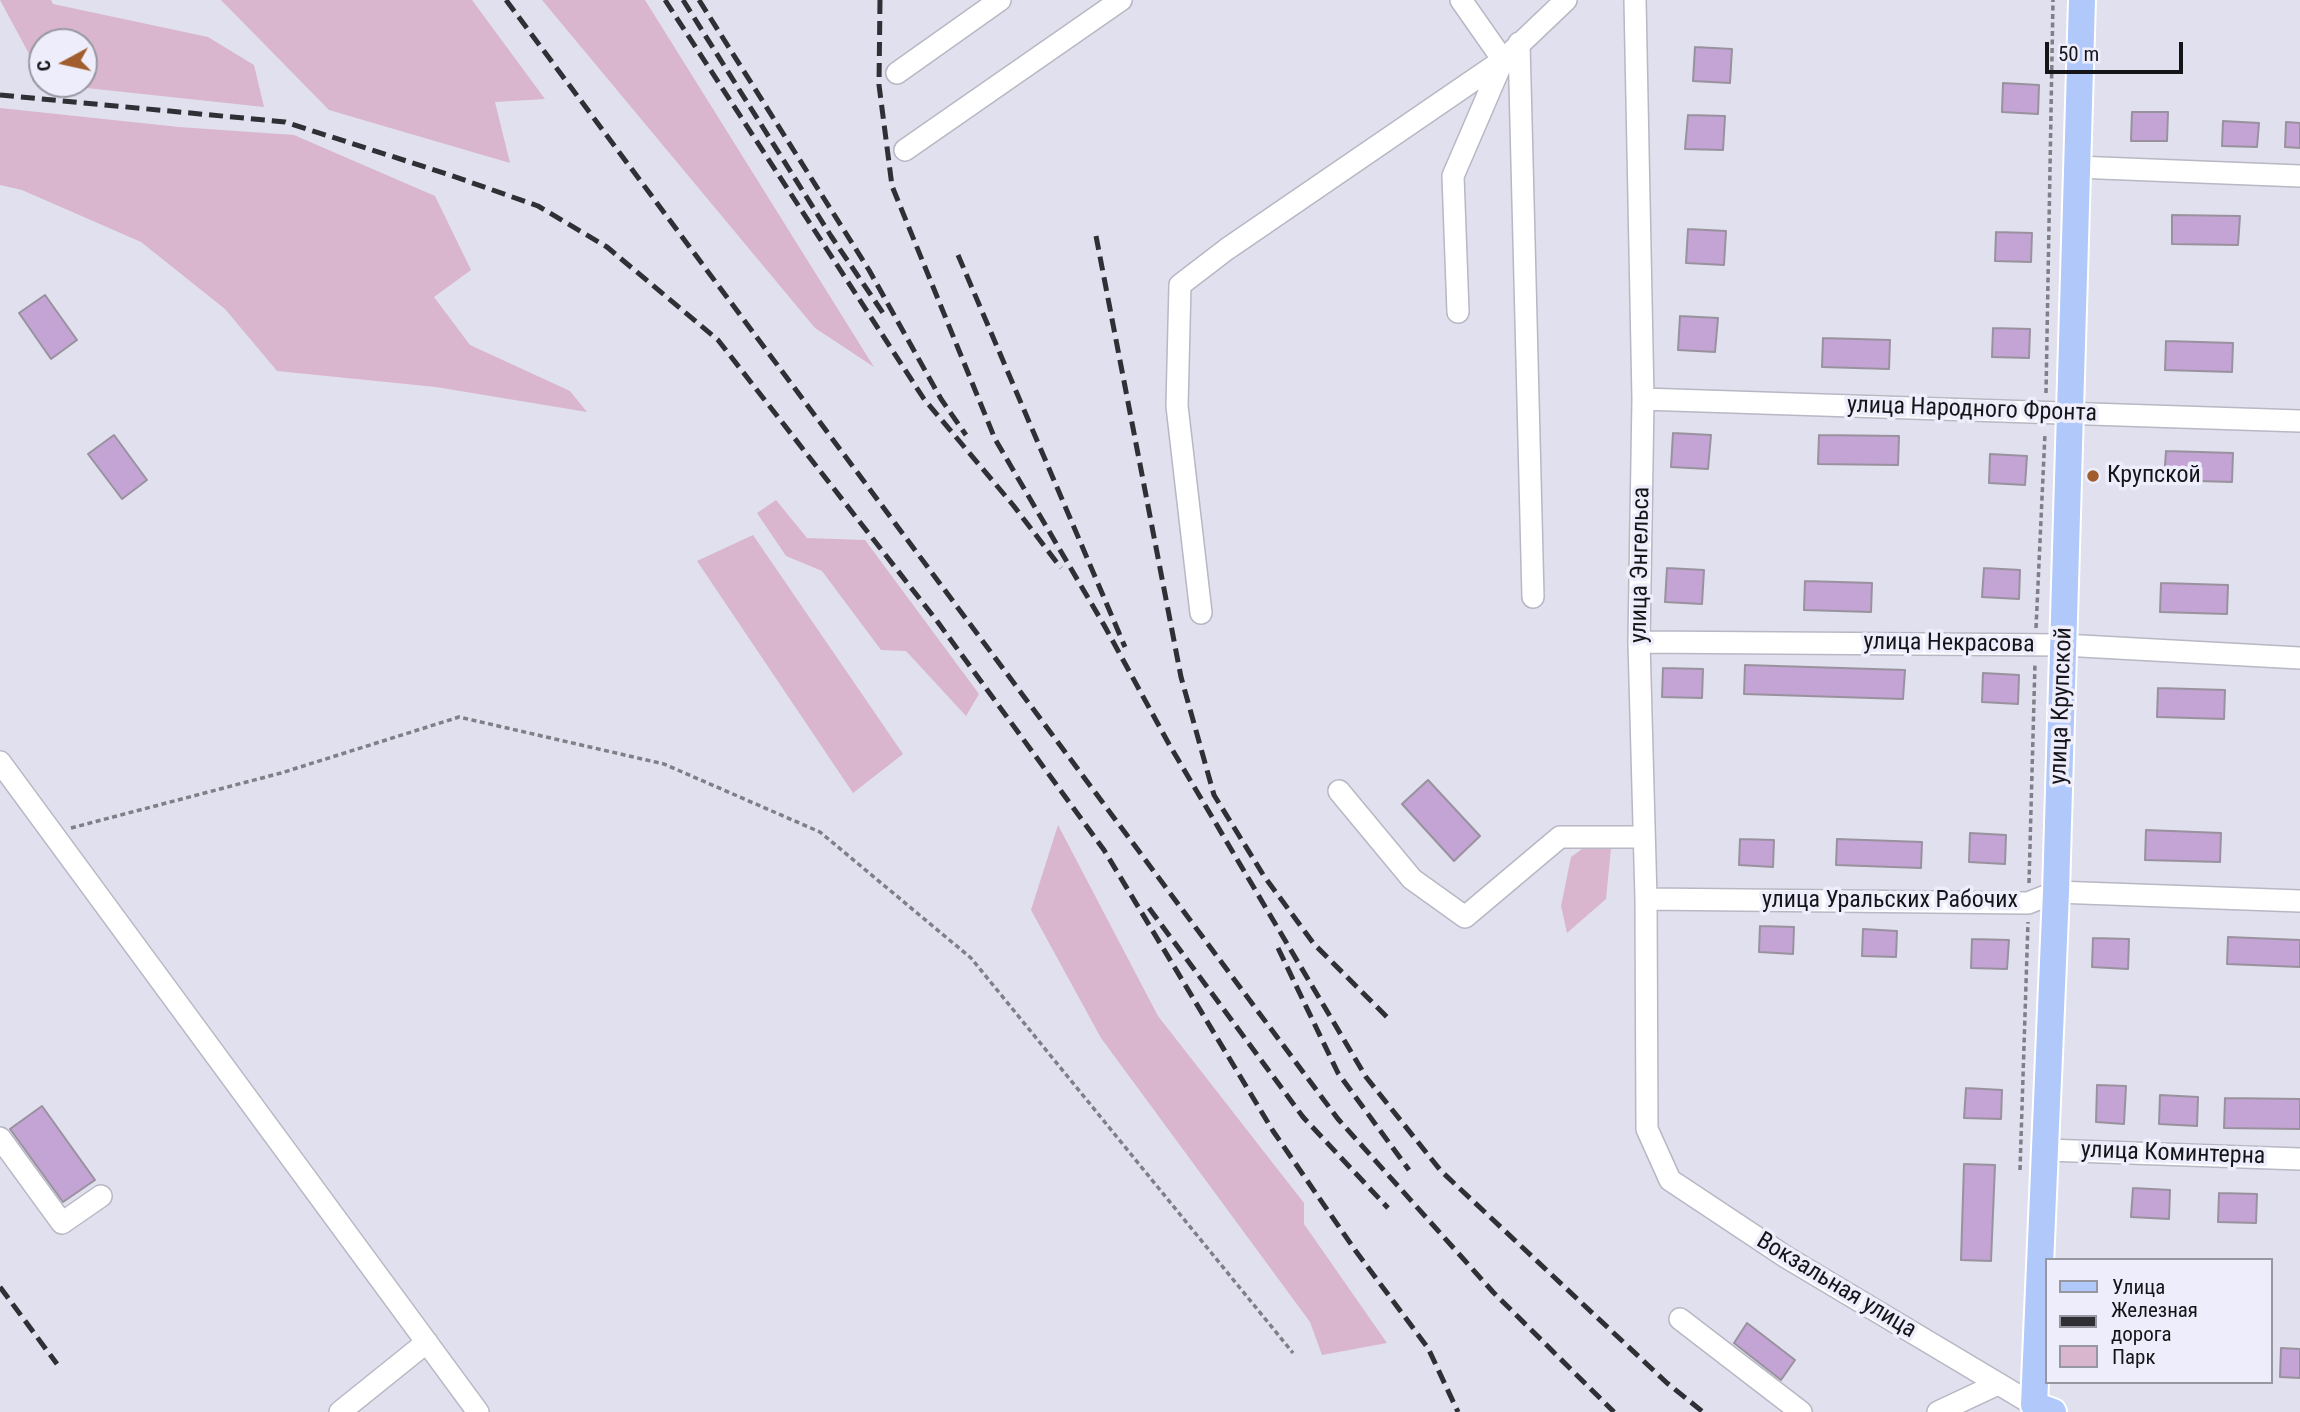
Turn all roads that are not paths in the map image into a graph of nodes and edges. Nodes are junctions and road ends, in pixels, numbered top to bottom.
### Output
1 (1000, 0) edge
2 (1121, 0) edge
3 (1461, 0) edge
4 (1635, 0) edge
5 (2082, 0) edge
6 (1562, 1) edge
7 (1519, 43) junction
8 (1503, 60) junction
9 (897, 73) dead end
10 (905, 150) dead end
11 (2077, 167) junction
12 (2300, 176) edge
13 (1458, 312) dead end
14 (1643, 399) junction
15 (2058, 413) junction
16 (2300, 421) edge
17 (1532, 597) dead end
18 (1201, 614) dead end
19 (1639, 642) junction
20 (2063, 645) junction
21 (2300, 658) edge
22 (0, 762) edge
23 (1339, 791) dead end
24 (1644, 837) junction
25 (2056, 892) junction
26 (1646, 898) junction
27 (2300, 901) edge
28 (1647, 1129) joint
29 (0, 1138) edge
30 (2047, 1150) junction
31 (2300, 1159) edge
32 (101, 1196) dead end
33 (2045, 1258) edge
34 (2044, 1280) edge
35 (1680, 1319) dead end
36 (427, 1342) junction
37 (1998, 1384) junction
38 (2041, 1410) edge
39 (340, 1412) edge
40 (478, 1412) edge
41 (1801, 1412) edge
42 (1938, 1412) edge

1 - 9 street
2 - 10 street
3 - 8 street
4 - 14 street, улица Энгельса
5 - 11 main road, улица Крупской
6 - 7 street
7 - 8 street
7 - 17 street
8 - 13 street
8 - 18 street
11 - 12 street
11 - 15 main road, улица Крупской
14 - 15 street, улица Народного Фронта
14 - 19 street, улица Энгельса
15 - 16 street, улица Народного Фронта
15 - 20 main road, улица Крупской
19 - 20 street, улица Некрасова
19 - 24 street, улица Энгельса
20 - 21 street, улица Некрасова
20 - 25 main road, улица Крупской
22 - 36 street
23 - 24 street
24 - 26 street, улица Энгельса
25 - 26 street, улица Уральских Рабочих
25 - 27 street, улица Уральских Рабочих
25 - 30 main road, улица Крупской
26 - 28 street, улица Энгельса
28 - 37 street, Вокзальная улица
29 - 32 street
30 - 31 street, улица Коминтерна
30 - 33 main road, улица Крупской
34 - 38 main road, улица Крупской
35 - 41 street
36 - 39 street
36 - 40 street
37 - 38 street, Вокзальная улица
37 - 42 street

